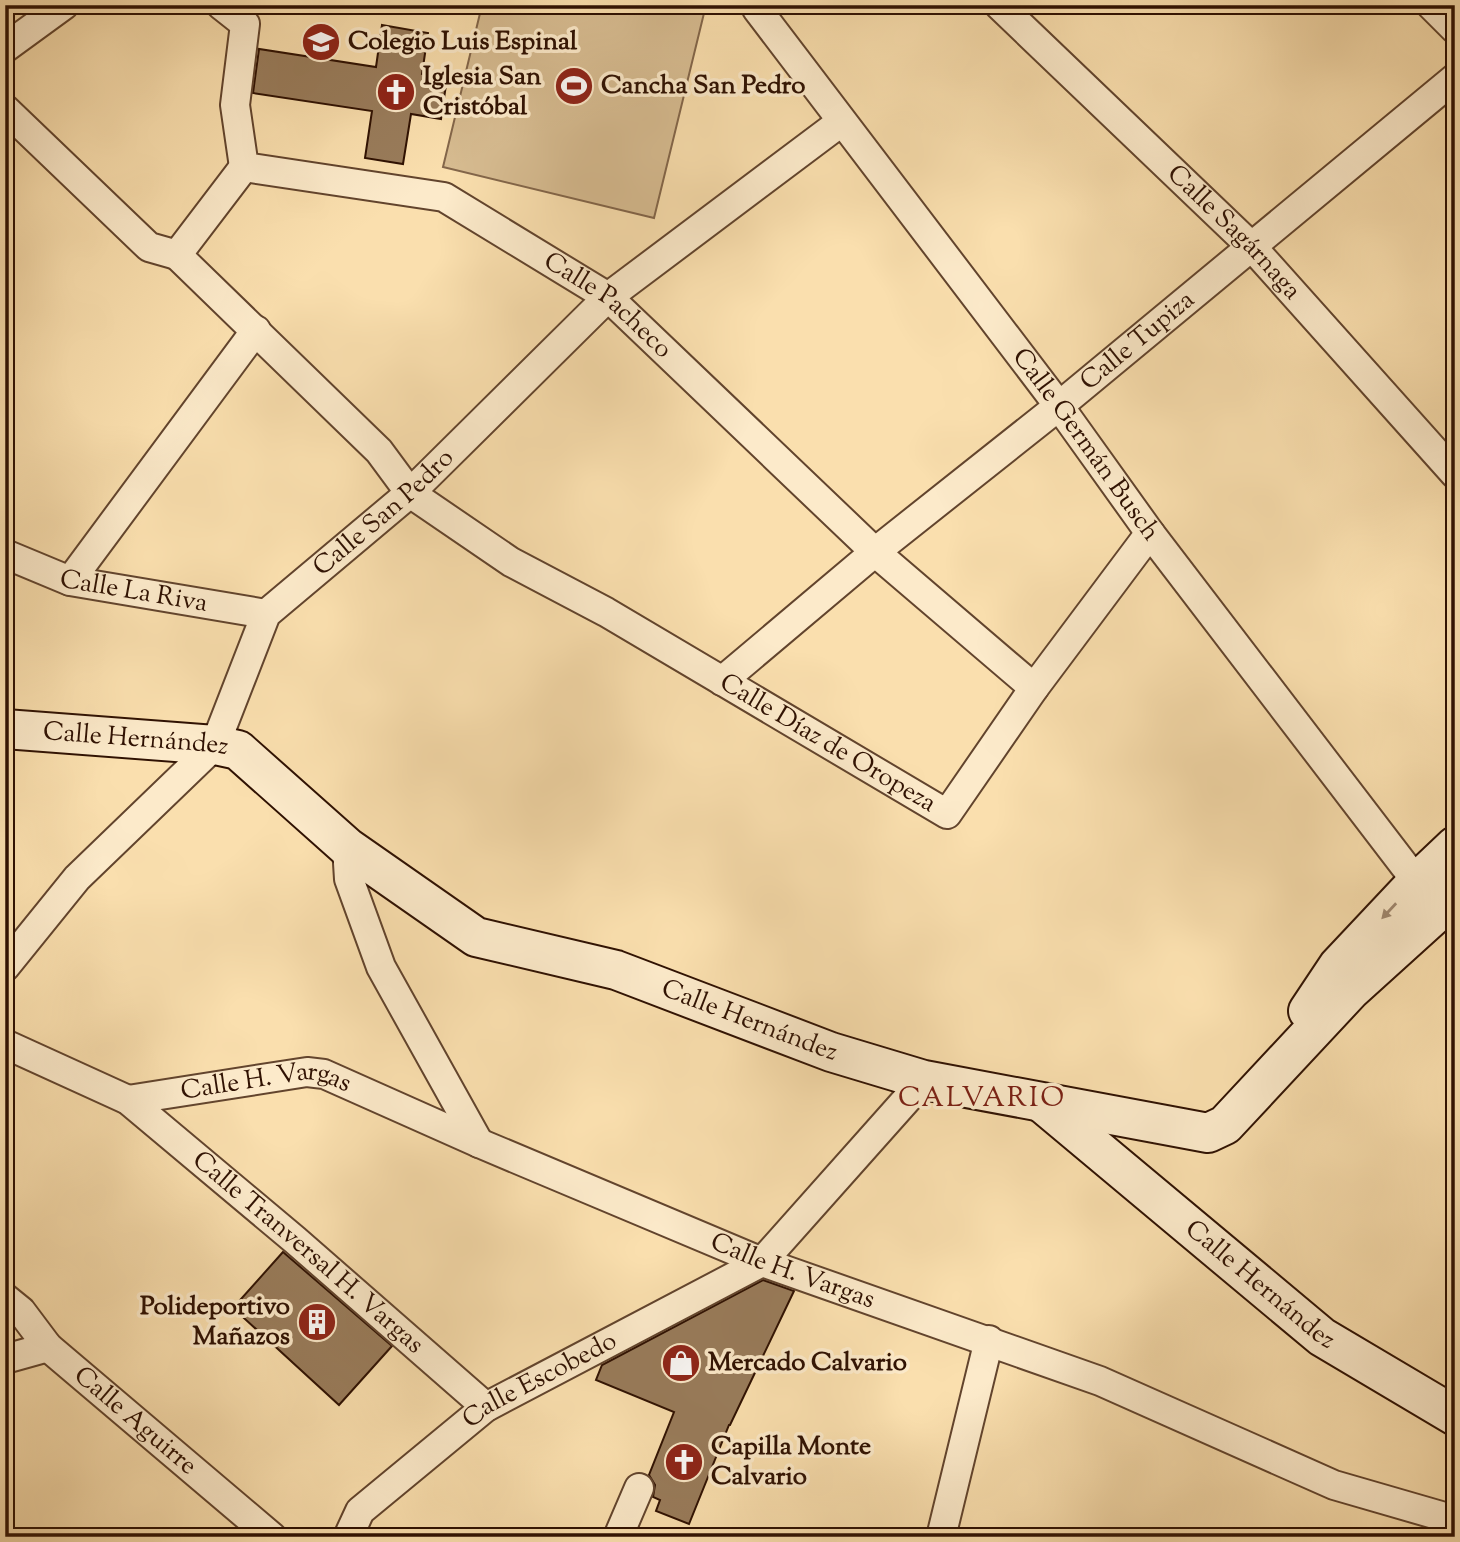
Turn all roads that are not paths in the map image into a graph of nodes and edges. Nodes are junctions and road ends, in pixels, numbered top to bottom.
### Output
1 (64, 5) edge
2 (221, 5) edge
3 (756, 5) edge
4 (999, 5) edge
5 (1432, 5) edge
6 (1455, 29) edge
7 (5, 48) edge
8 (1455, 78) edge
9 (5, 109) edge
10 (841, 122) junction
11 (244, 167) junction
12 (1252, 247) junction
13 (177, 255) junction
14 (608, 297) junction
15 (256, 330) junction
16 (1059, 407) junction
17 (1455, 474) edge
18 (410, 494) junction
19 (1150, 533) junction
20 (874, 552) junction
21 (5, 554) edge
22 (70, 580) junction
23 (266, 614) junction
24 (722, 681) junction
25 (1034, 688) junction
26 (5, 729) edge
27 (215, 745) junction
28 (1455, 846) edge
29 (347, 847) junction
30 (1417, 881) junction
31 (1455, 895) edge
32 (5, 967) edge
33 (5, 1044) edge
34 (924, 1080) junction
35 (1257, 1089) junction
36 (128, 1100) junction
37 (1038, 1100) junction
38 (479, 1143) junction
39 (762, 1262) junction
40 (5, 1298) edge
41 (989, 1340) junction
42 (48, 1347) junction
43 (5, 1359) edge
44 (485, 1407) junction
45 (1455, 1416) edge
46 (639, 1488) dead end
47 (1455, 1520) edge
48 (272, 1537) edge
49 (348, 1537) edge
50 (618, 1537) edge
51 (942, 1537) edge

1 - 7 street
2 - 11 street
3 - 10 street, Calle Germán Busch
4 - 12 street, Calle Sagárnaga
5 - 6 street
8 - 12 street, Calle Tupiza
9 - 13 street
10 - 14 street, Calle San Pedro
10 - 16 street, Calle Germán Busch
11 - 13 street
11 - 14 street, Calle Pacheco
12 - 16 street, Calle Tupiza
12 - 17 street, Calle Sagárnaga
13 - 15 street
14 - 18 street, Calle San Pedro
14 - 20 street, Calle Pacheco
15 - 18 street
15 - 22 street
16 - 19 street, Calle Germán Busch
16 - 20 street, Calle Tupiza
18 - 23 street, Calle San Pedro
18 - 24 street, Calle Díaz de Oropeza
19 - 25 street, Calle Díaz de Oropeza
19 - 30 street, Calle Germán Busch
20 - 24 street, Calle Tupiza
20 - 25 street, Calle Pacheco
21 - 22 street, Calle La Riva
22 - 23 street, Calle La Riva
23 - 27 street, Calle San Pedro
24 - 25 street, Calle Díaz de Oropeza
26 - 27 main road, Calle Hernández
27 - 29 main road, Calle Hernández
27 - 32 street, Calle San Pedro
28 - 30 main road
29 - 34 main road, Calle Hernández
29 - 38 street
30 -> 35 main road
31 - 35 main road
33 - 36 street, Calle Tranversal H. Vargas
34 - 37 main road, Calle Hernández
34 - 39 street
35 - 37 main road
36 - 38 street, Calle H. Vargas
36 - 44 street, Calle Tranversal H. Vargas
37 - 45 main road, Calle Hernández
38 - 39 street, Calle H. Vargas
39 - 41 street, Calle H. Vargas
39 - 44 street, Calle Escobedo
40 - 42 street, Calle Aguirre
41 - 47 street, Calle H. Vargas
41 - 51 street
42 - 43 street
42 - 48 street, Calle Aguirre
44 - 49 street, Calle Escobedo
46 - 50 street

